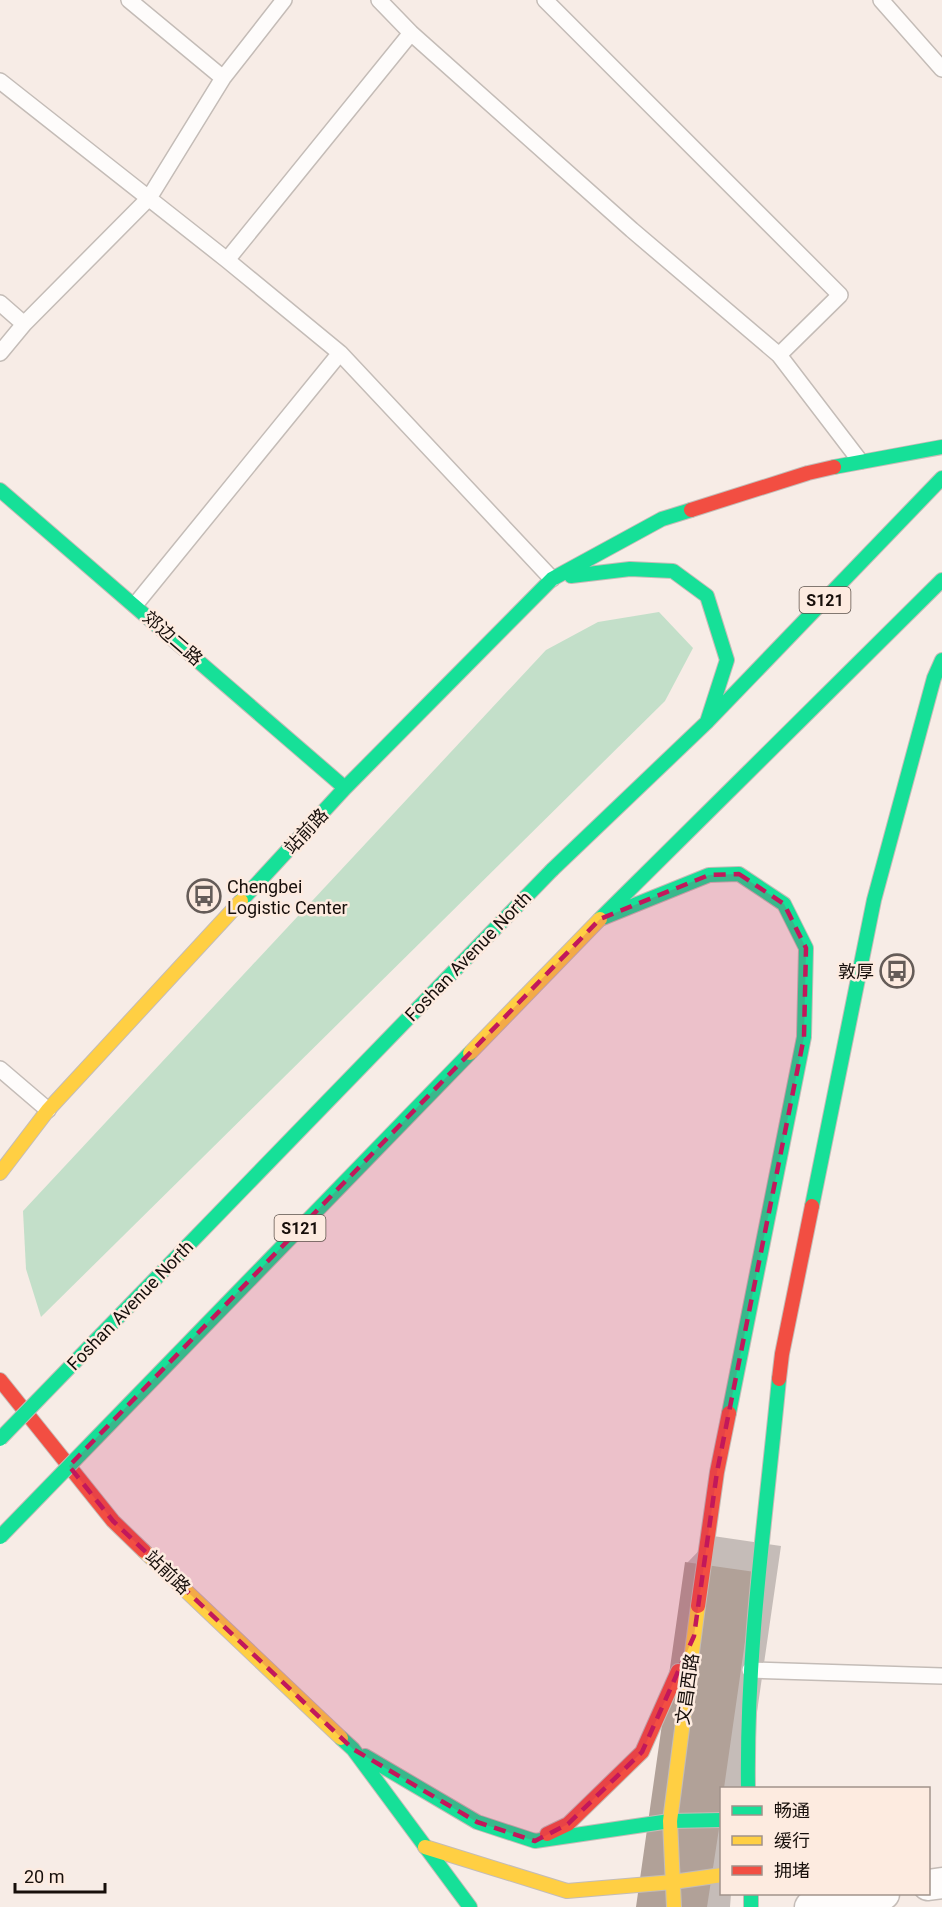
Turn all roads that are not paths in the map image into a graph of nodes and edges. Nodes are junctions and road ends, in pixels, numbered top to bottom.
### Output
1 (129, 0) edge
2 (284, 0) edge
3 (379, 0) edge
4 (545, 0) edge
5 (881, 0) edge
6 (411, 33) junction
7 (942, 69) edge
8 (223, 78) junction
9 (0, 81) edge
10 (149, 198) junction
11 (227, 260) junction
12 (0, 303) edge
13 (24, 324) junction
14 (0, 353) edge
15 (340, 353) junction
16 (779, 355) junction
17 (942, 447) edge
18 (860, 461) junction
19 (942, 478) edge
20 (0, 490) edge
21 (552, 579) junction
22 (942, 580) edge
23 (135, 605) junction
24 (942, 660) edge
25 (707, 722) junction
26 (345, 788) junction
27 (600, 919) junction
28 (0, 1069) edge
29 (48, 1110) junction
30 (0, 1173) edge
31 (0, 1380) edge
32 (0, 1439) edge
33 (0, 1537) edge
34 (694, 1636) junction
35 (750, 1670) junction
36 (942, 1676) edge
37 (353, 1749) junction
38 (748, 1787) edge
39 (720, 1820) edge
40 (670, 1821) junction
41 (535, 1840) junction
42 (425, 1846) junction
43 (720, 1875) edge
44 (673, 1882) junction
45 (873, 1895) edge
46 (470, 1907) edge
47 (674, 1907) edge
48 (810, 1907) edge

1 - 8 lane
2 - 8 lane
3 - 6 lane
4 - 16 lane
5 - 7 lane
6 - 11 lane
6 - 16 lane
8 - 10 lane
9 - 10 lane
10 - 11 lane
10 - 13 lane
11 - 15 lane
12 - 13 lane
13 - 14 lane
15 - 21 lane
15 - 23 lane
16 - 18 lane
17 - 18 main road, 站前路
18 - 21 main road, 站前路
19 - 25 main road, Foshan Avenue North / S121
20 - 23 main road, 郊边二路
21 - 25 main road
21 - 26 main road, 站前路
22 - 27 main road
23 - 26 main road, 郊边二路
24 - 35 main road
25 - 32 main road, Foshan Avenue North / S121, bridge
26 - 29 main road, 站前路
27 - 33 main road, S121, bridge
27 - 34 main road, 文昌西路
28 - 29 lane
29 - 30 main road, 站前路
31 - 37 main road, 站前路
34 - 40 main road, 文昌西路
34 - 41 main road
35 - 36 lane
35 - 38 main road
37 - 41 main road
37 - 42 main road
39 - 40 main road
40 - 41 main road
40 - 44 main road, 文昌西路
42 - 44 main road
42 - 46 main road
43 - 44 main road
44 - 47 main road, 文昌西路
45 - 48 street

